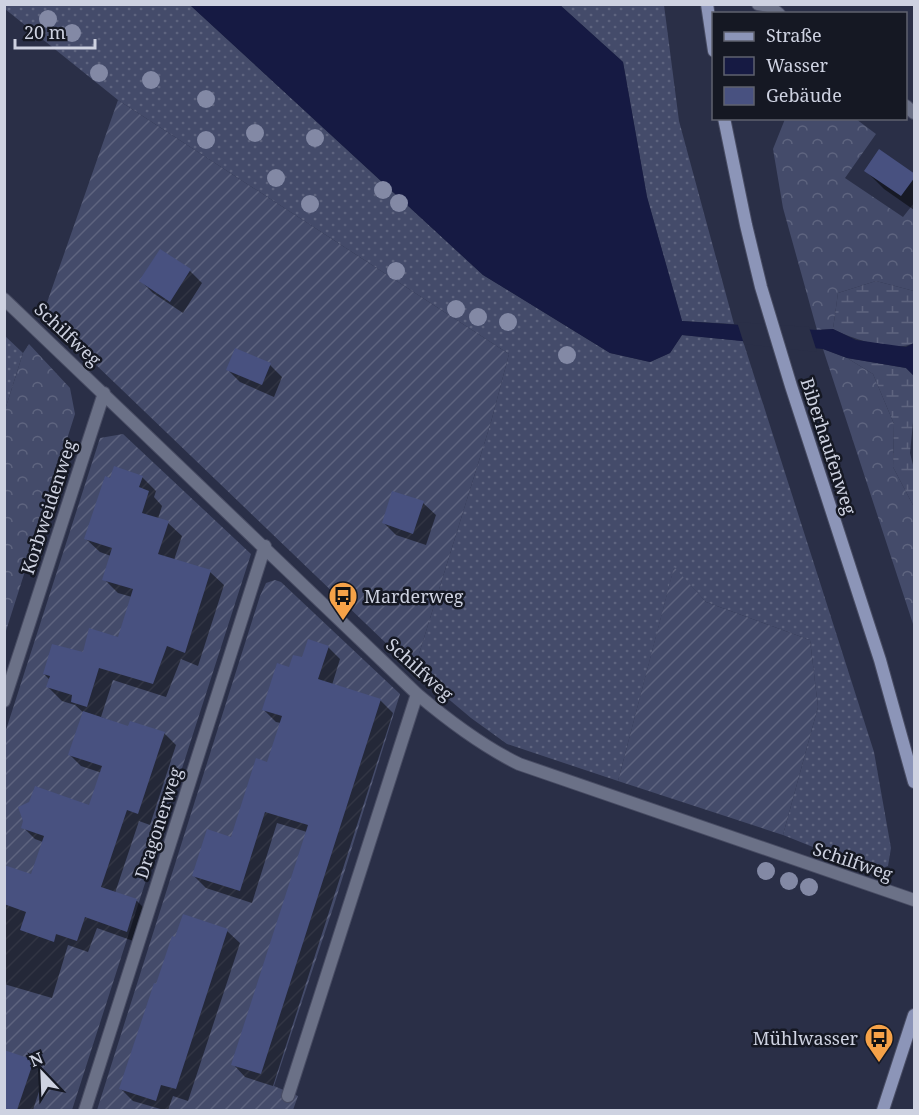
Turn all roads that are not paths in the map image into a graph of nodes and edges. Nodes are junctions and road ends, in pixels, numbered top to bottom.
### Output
1 (758, 4) edge
2 (710, 5) edge
3 (776, 12) edge
4 (712, 28) edge
5 (724, 120) edge
6 (4, 299) edge
7 (104, 393) junction
8 (265, 546) junction
9 (417, 693) junction
10 (4, 701) edge
11 (915, 782) edge
12 (915, 900) edge
13 (915, 1015) edge
14 (288, 1096) dead end
15 (86, 1110) edge
16 (883, 1110) edge

1 - 3 street
2 - 4 main road
5 - 11 main road, Biberhaufenweg
6 - 7 street, Schilfweg
7 - 8 street, Schilfweg
7 - 10 street, Korbweidenweg
8 - 9 street, Schilfweg
8 - 15 street, Dragonerweg
9 - 12 street, Schilfweg
9 - 14 street
13 - 16 main road

